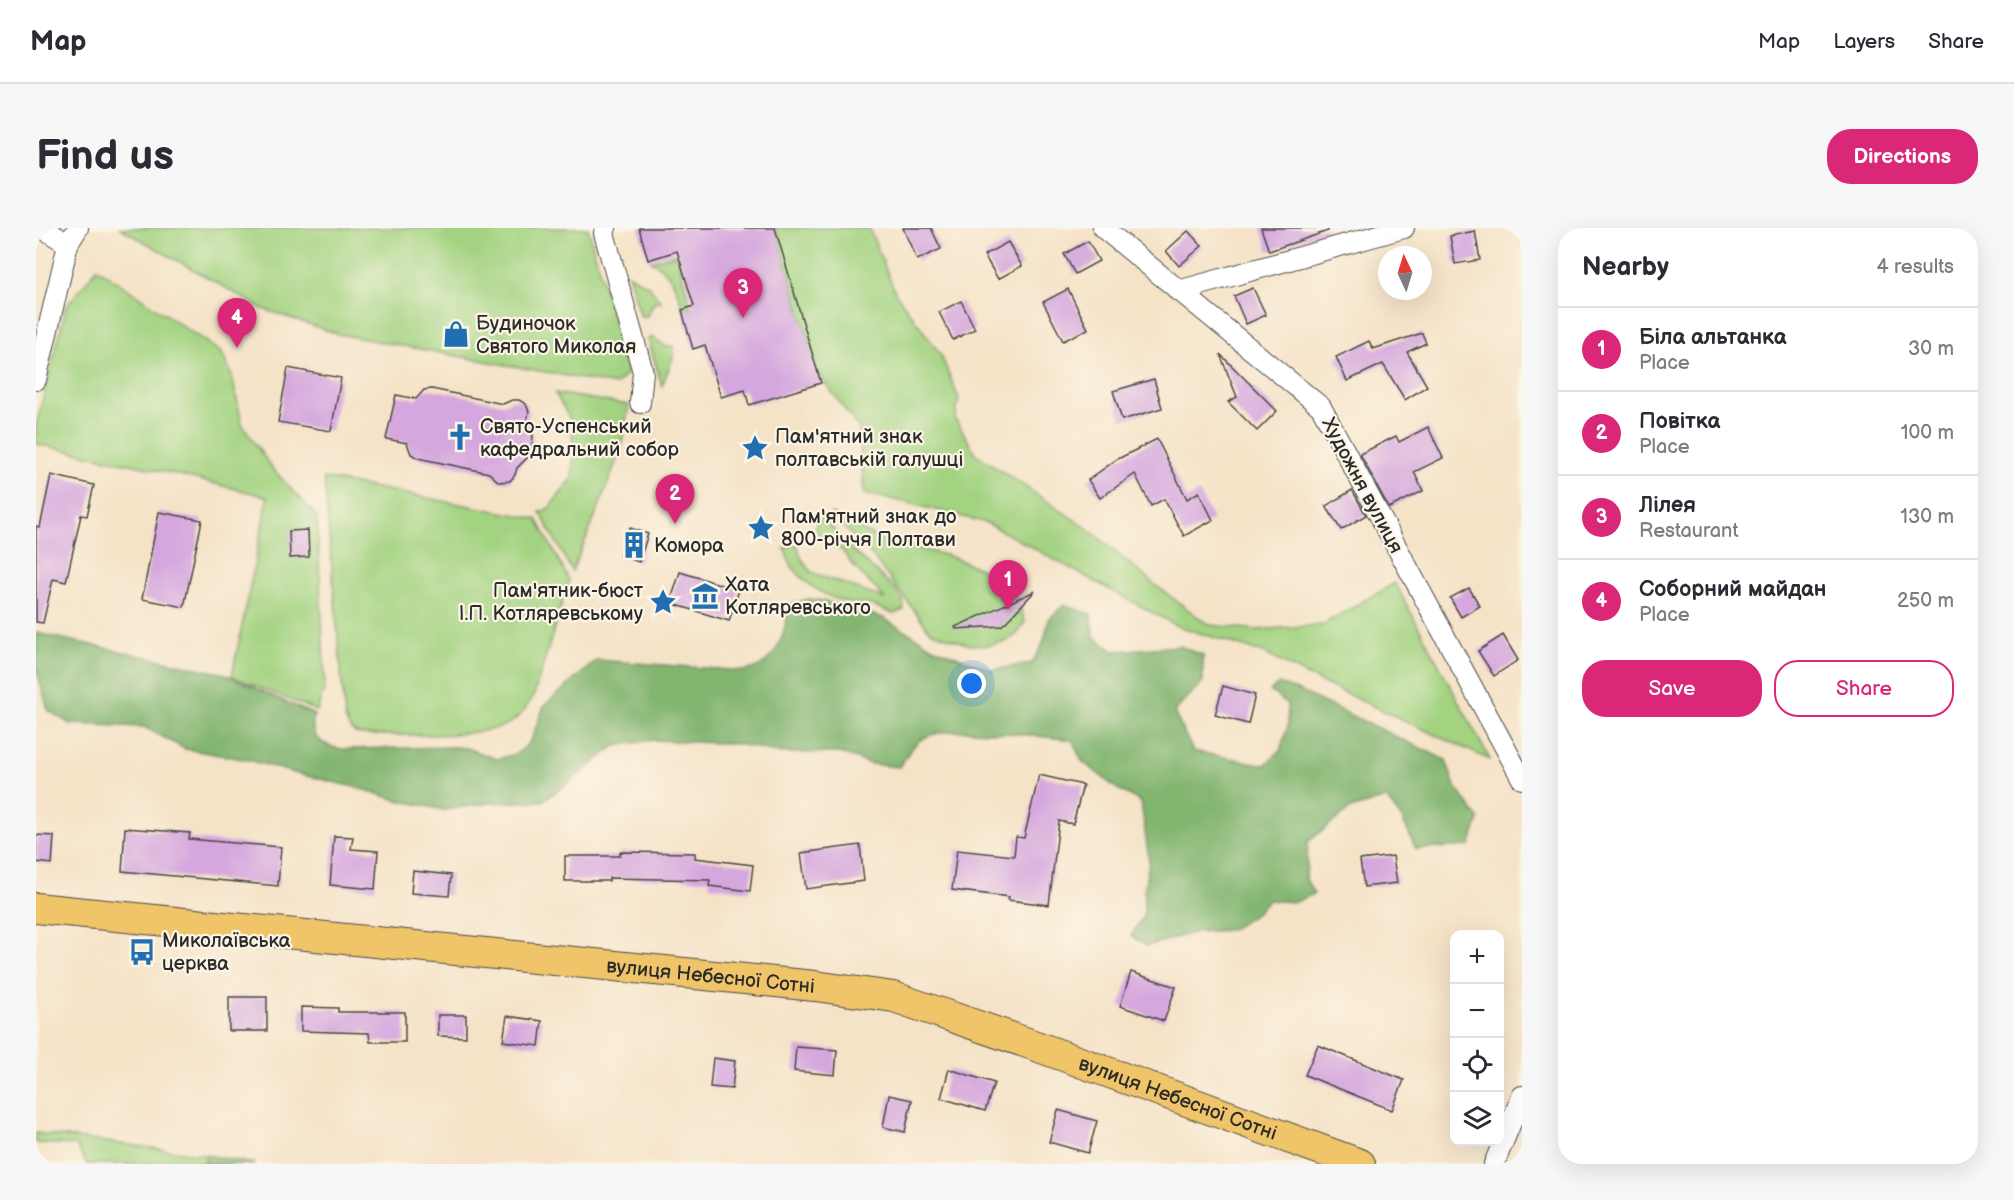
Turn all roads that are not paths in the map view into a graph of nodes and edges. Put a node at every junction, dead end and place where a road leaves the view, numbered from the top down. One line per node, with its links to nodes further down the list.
1 (42, 228): 5 (street)
2 (606, 228): 8 (street)
3 (1103, 228): 6 (street, Художня вулиця)
4 (1404, 228): 6 (street)
5 (73, 236): 7 (street)
6 (1178, 291): 9 (street, Художня вулиця)
7 (36, 380)
8 (640, 403)
9 (1522, 779)
10 (36, 908): 12 (main road, вулиця Небесної Сотні)
11 (1522, 1096): 13 (street)
12 (1360, 1164)
13 (1494, 1164)

